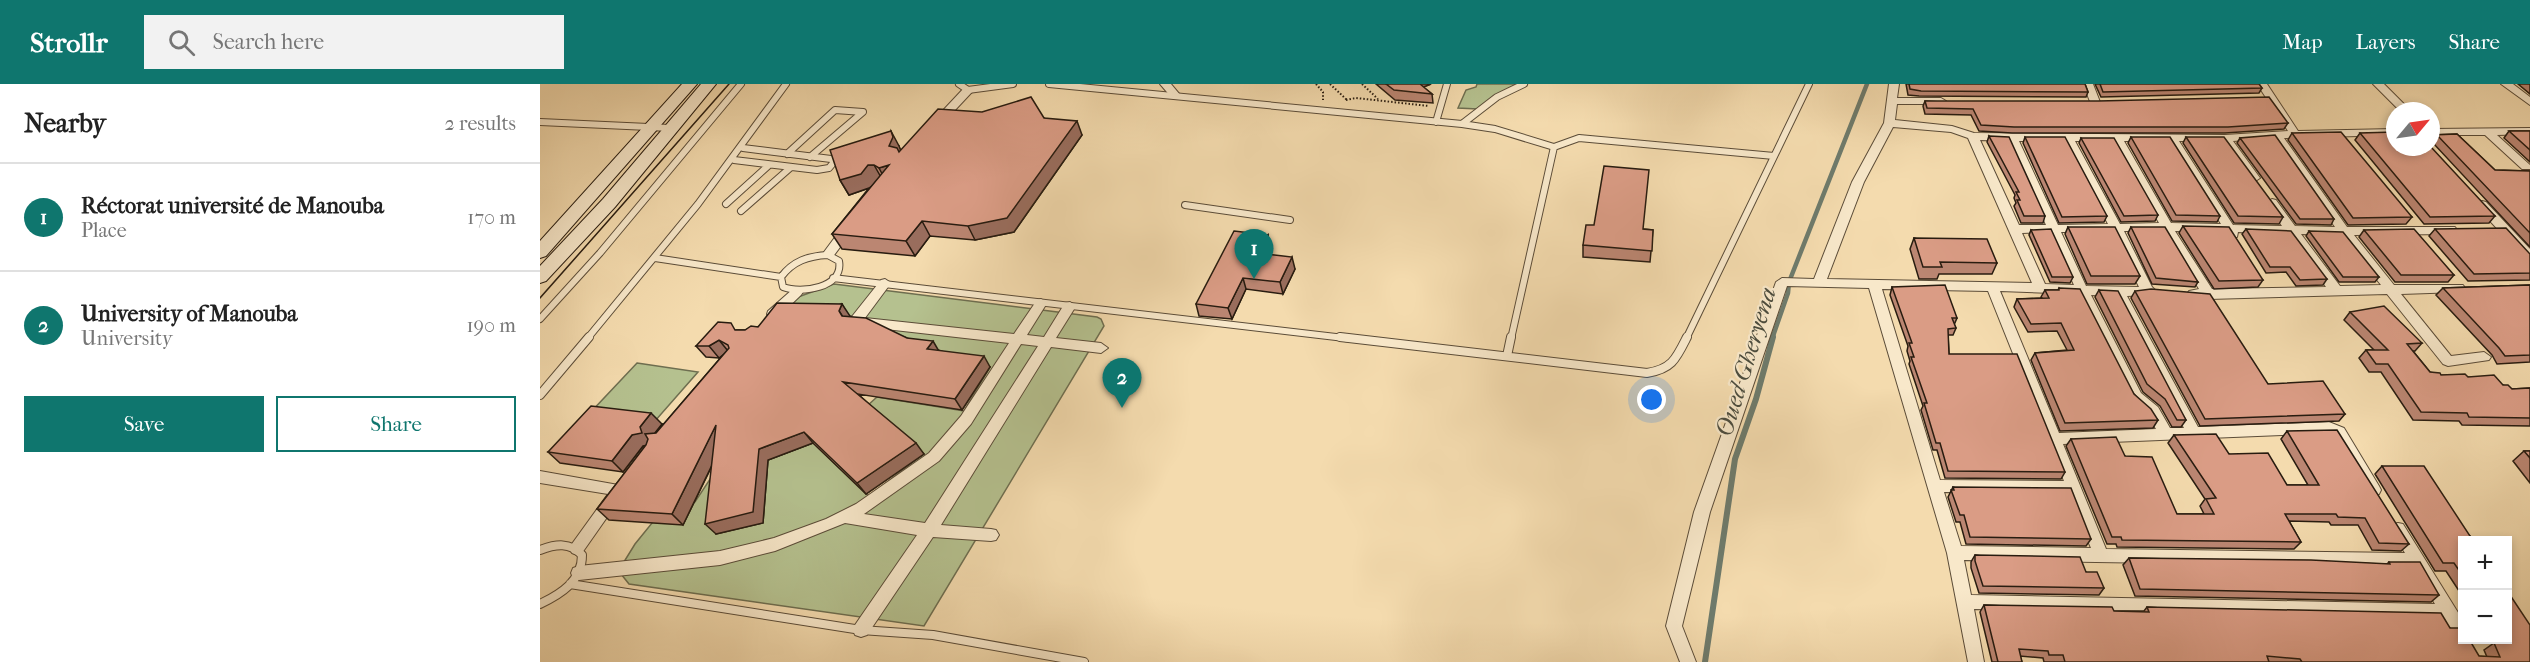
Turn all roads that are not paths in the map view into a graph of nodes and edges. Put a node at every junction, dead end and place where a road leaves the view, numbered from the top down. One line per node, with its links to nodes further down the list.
1 (690, 84): 27 (main road)
2 (709, 84): 28 (main road)
3 (741, 84): 92 (lane)
4 (786, 84): 43 (lane)
5 (1013, 84): 16 (lane)
6 (1049, 84): 17 (lane)
7 (1165, 84): 17 (street)
8 (1447, 84): 24 (lane)
9 (1524, 84): 26 (lane)
10 (1809, 84): 45 (lane)
11 (1894, 84): 18 (street)
12 (2088, 84): 20 (street)
13 (2262, 84): 34 (street)
14 (2378, 84): 21 (street)
15 (2506, 84): 22 (street)
16 (963, 87): 29 (street)
17 (1176, 96): 24 (lane)
18 (1893, 101): 19 (street); 25 (street)
19 (1952, 101)
20 (2083, 102)
21 (2397, 102)
22 (2530, 102)
23 (540, 122): 27 (lane)
24 (1436, 122): 26 (lane)
25 (1889, 123): 35 (street); 78 (street)
26 (1462, 124): 42 (lane)
27 (650, 128): 28 (lane); 68 (main road)
28 (670, 128): 74 (main road)
29 (930, 130)
30 (2530, 130): 31 (street)
31 (2487, 131): 32 (street); 49 (street)
32 (2440, 132)
33 (2386, 133): 34 (street)
34 (2295, 134): 36 (street)
35 (1973, 136): 38 (street); 62 (street)
36 (2277, 136): 40 (street); 65 (street)
37 (2171, 137): 39 (street); 40 (street); 61 (street)
38 (2012, 138): 41 (street); 59 (street)
39 (2117, 138): 41 (street); 57 (street)
40 (2225, 138): 63 (street)
41 (2068, 139): 60 (street)
42 (1554, 147): 45 (lane); 97 (lane)
43 (743, 148): 44 (lane); 47 (lane)
44 (787, 154): 46 (lane); 46 (lane)
45 (1774, 156): 97 (lane)
46 (810, 157): 50 (lane)
47 (734, 160): 48 (lane); 71 (lane)
48 (768, 166): 50 (lane); 52 (lane)
49 (2526, 167)
50 (790, 168): 54 (lane)
51 (2473, 196): 70 (street)
52 (726, 204)
53 (1185, 205): 56 (lane)
54 (741, 211)
55 (854, 220): 69 (street)
56 (1290, 220)
57 (2167, 227): 60 (street); 61 (street); 89 (street)
58 (2416, 228): 64 (street); 65 (street); 66 (street)
59 (2054, 229): 60 (street); 62 (street); 82 (street)
60 (2117, 229): 83 (street)
61 (2231, 229): 63 (street); 67 (street)
62 (2015, 230): 81 (street)
63 (2290, 230): 65 (street); 87 (street)
64 (2468, 230)
65 (2343, 231): 84 (street)
66 (2428, 247)
67 (2242, 248)
68 (540, 252)
69 (828, 255): 75 (lane); 76 (lane)
70 (2530, 257)
71 (655, 258): 75 (lane); 99 (lane)
72 (2450, 272): 84 (street)
73 (2259, 276): 88 (street)
74 (540, 277)
75 (781, 277): 85 (lane)
76 (833, 278): 77 (lane); 85 (lane)
77 (885, 283): 90 (lane); 94 (street)
78 (1820, 284): 79 (street); 123 (street)
79 (1874, 284): 80 (street); 105 (street)
80 (1992, 286): 81 (street); 102 (street)
81 (2041, 289): 82 (street)
82 (2082, 290): 86 (street); 101 (street)
83 (2147, 290): 86 (street); 89 (street)
84 (2391, 290): 87 (street); 98 (street)
85 (796, 292): 93 (street)
86 (2119, 292): 100 (street)
87 (2337, 292): 88 (street)
88 (2271, 294): 89 (street)
89 (2209, 295)
90 (1041, 303): 91 (lane); 94 (street)
91 (1070, 306): 95 (street); 97 (lane)
92 (540, 319)
93 (765, 321)
94 (1018, 339): 95 (street); 108 (street)
95 (1046, 344): 96 (street); 109 (street)
96 (1101, 348)
97 (1507, 356)
98 (2484, 357)
99 (540, 395)
100 (2194, 433): 101 (street); 115 (street)
101 (2167, 435): 102 (street)
102 (2056, 439): 106 (street)
103 (631, 474): 107 (street)
104 (540, 477): 107 (street)
105 (1935, 486): 106 (street); 113 (street)
106 (2075, 487): 114 (street)
107 (619, 490): 111 (street)
108 (844, 517): 109 (street); 116 (street)
109 (928, 530): 110 (street); 121 (street)
110 (991, 535)
111 (577, 548): 112 (lane); 116 (lane)
112 (540, 550)
113 (1955, 553): 114 (street); 117 (street)
114 (2101, 555): 115 (street)
115 (2417, 560): 119 (street)
116 (575, 579): 118 (lane); 121 (lane)
117 (1966, 602): 119 (street); 124 (street)
118 (540, 604)
119 (2448, 611): 120 (street)
120 (2458, 626)
121 (861, 630): 122 (lane)
122 (1084, 662)
123 (1688, 662)
124 (1976, 662)

